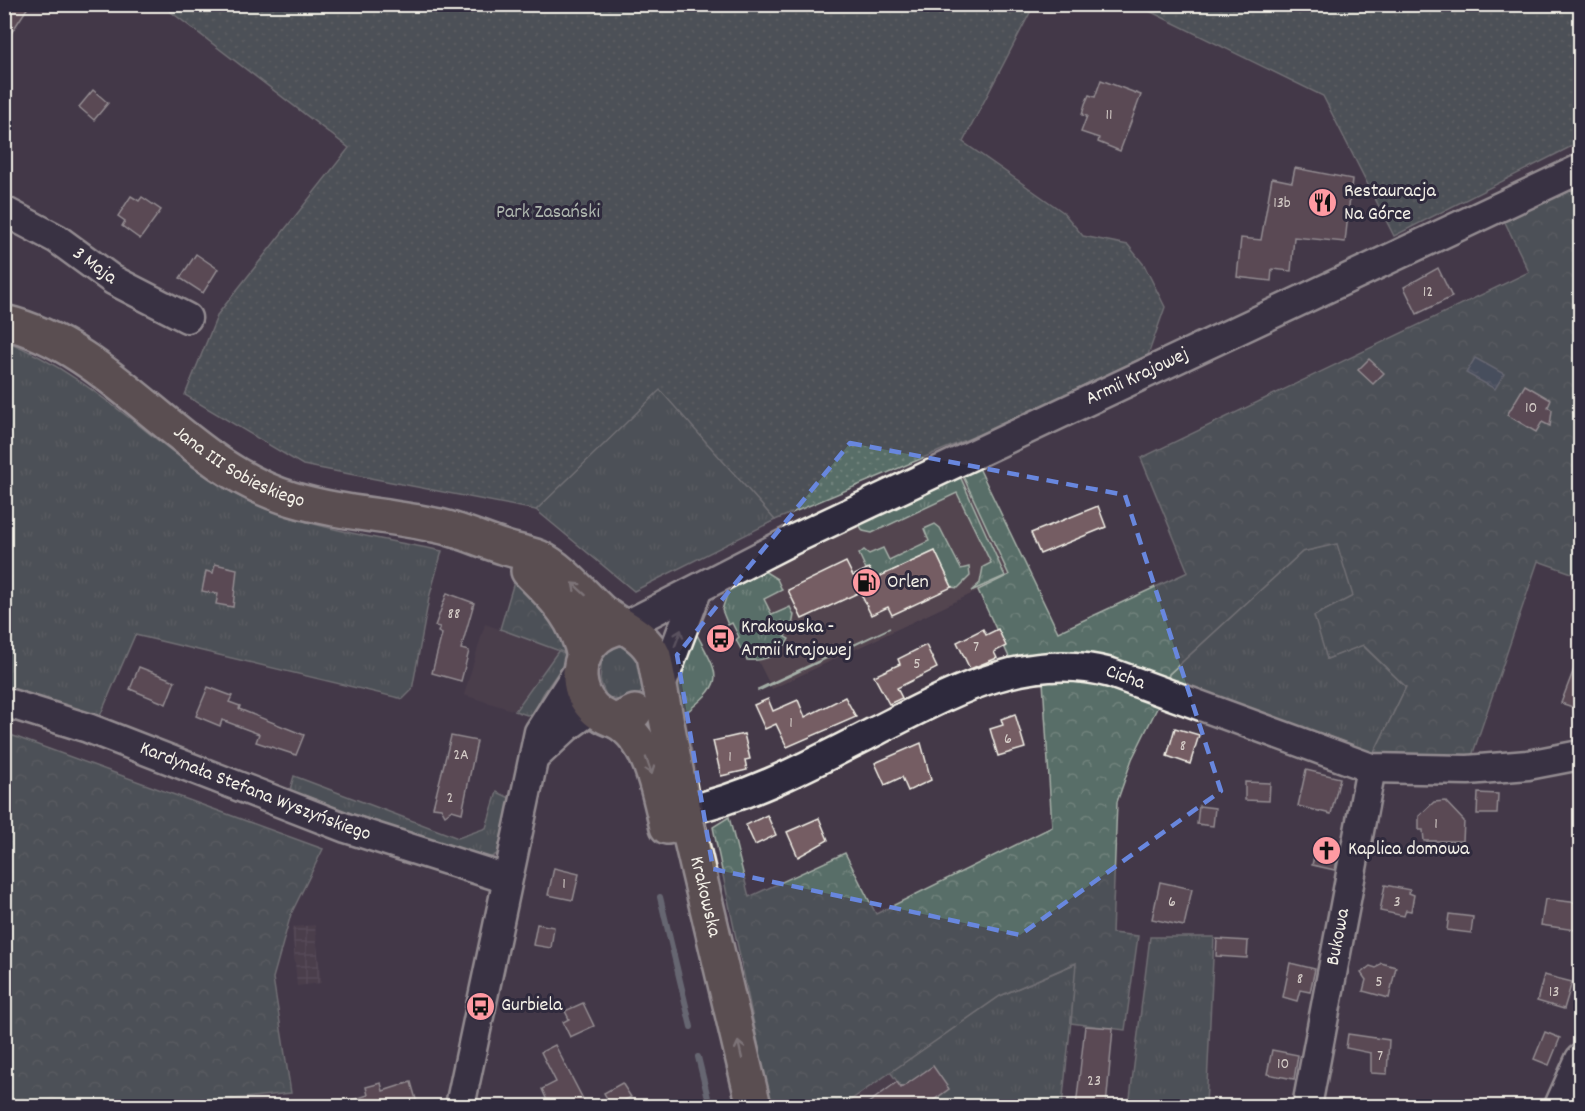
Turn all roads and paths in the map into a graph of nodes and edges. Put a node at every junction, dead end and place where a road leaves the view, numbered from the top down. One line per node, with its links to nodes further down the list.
1 (1581, 169): 6 (street, Armii Krajowej)
2 (4, 211): 3 (street, 3 Maja)
3 (187, 318)
4 (4, 322): 5 (main road, Jana III Sobieskiego)
5 (503, 547): 7 (main road, Jana III Sobieskiego, one-way to 5); 8 (main road, Jana III Sobieskiego)
6 (697, 591): 7 (street, Armii Krajowej); 9 (street, one-way to 6)
7 (623, 627): 8 (main road); 9 (main road)
8 (582, 663): 11 (main road); 13 (street)
9 (661, 686): 11 (main road); 15 (main road, Krakowska)
10 (4, 702): 16 (street, Kardynała Stefana Wyszyńskiego)
11 (604, 715): 13 (street); 19 (main road, Krakowska, one-way to 19)
12 (1581, 754): 14 (street, Cicha)
13 (534, 758): 16 (street)
14 (1371, 768): 15 (street, Cicha); 21 (street, Bukowa)
15 (684, 810): 20 (main road, Krakowska, one-way to 15)
16 (507, 879): 18 (street)
17 (1581, 1059): 22 (street)
18 (460, 1107)
19 (731, 1107)
20 (754, 1107)
21 (1307, 1107)
22 (1559, 1107)

